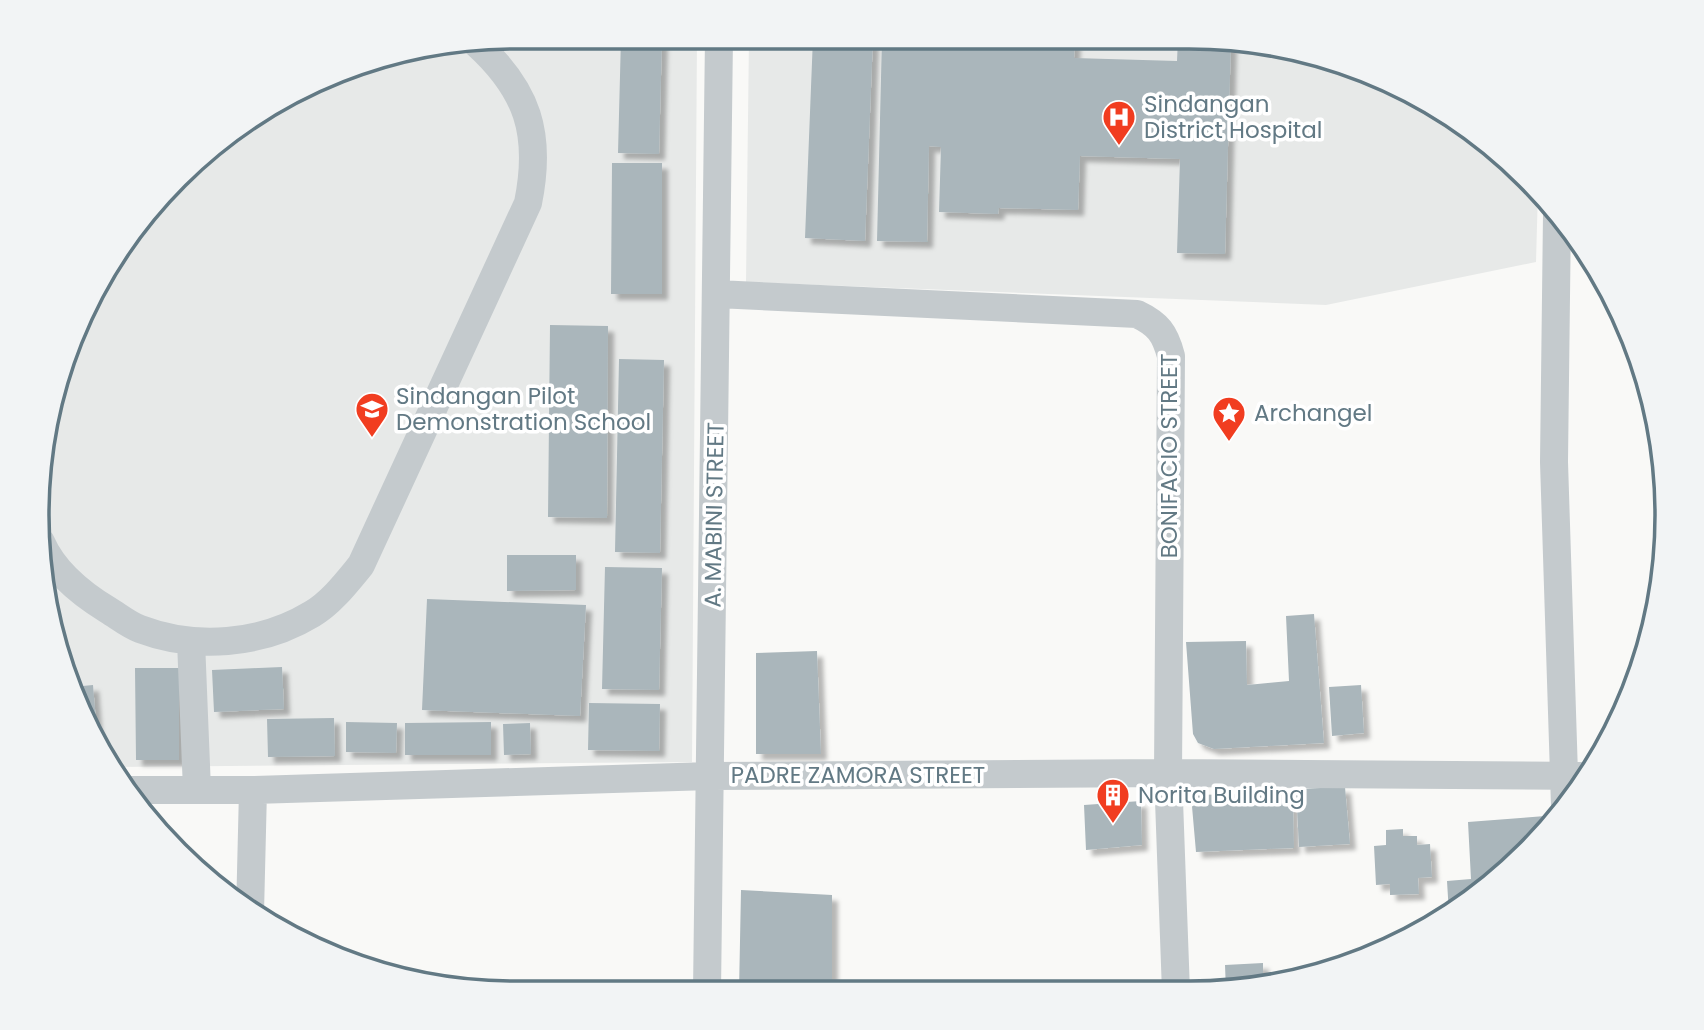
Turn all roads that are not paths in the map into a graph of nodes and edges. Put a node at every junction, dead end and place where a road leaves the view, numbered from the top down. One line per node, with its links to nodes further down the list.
1 (719, 49): 4 (street, A. MABINI STREET)
2 (484, 50): 6 (street)
3 (1557, 228): 9 (street)
4 (718, 294): 7 (street, BONIFACIO STREET); 8 (street, A. MABINI STREET)
5 (52, 565): 6 (street)
6 (191, 641): 11 (street)
7 (1168, 773): 8 (street, PADRE ZAMORA STREET); 9 (street, PADRE ZAMORA STREET); 15 (street, BONIFACIO STREET)
8 (710, 776): 12 (street, PADRE ZAMORA STREET); 14 (street, A. MABINI STREET)
9 (1575, 776)
10 (139, 790): 11 (street, PADRE ZAMORA STREET)
11 (197, 790): 12 (street, PADRE ZAMORA STREET)
12 (253, 790): 13 (street)
13 (250, 898)
14 (707, 981)
15 (1176, 981)

